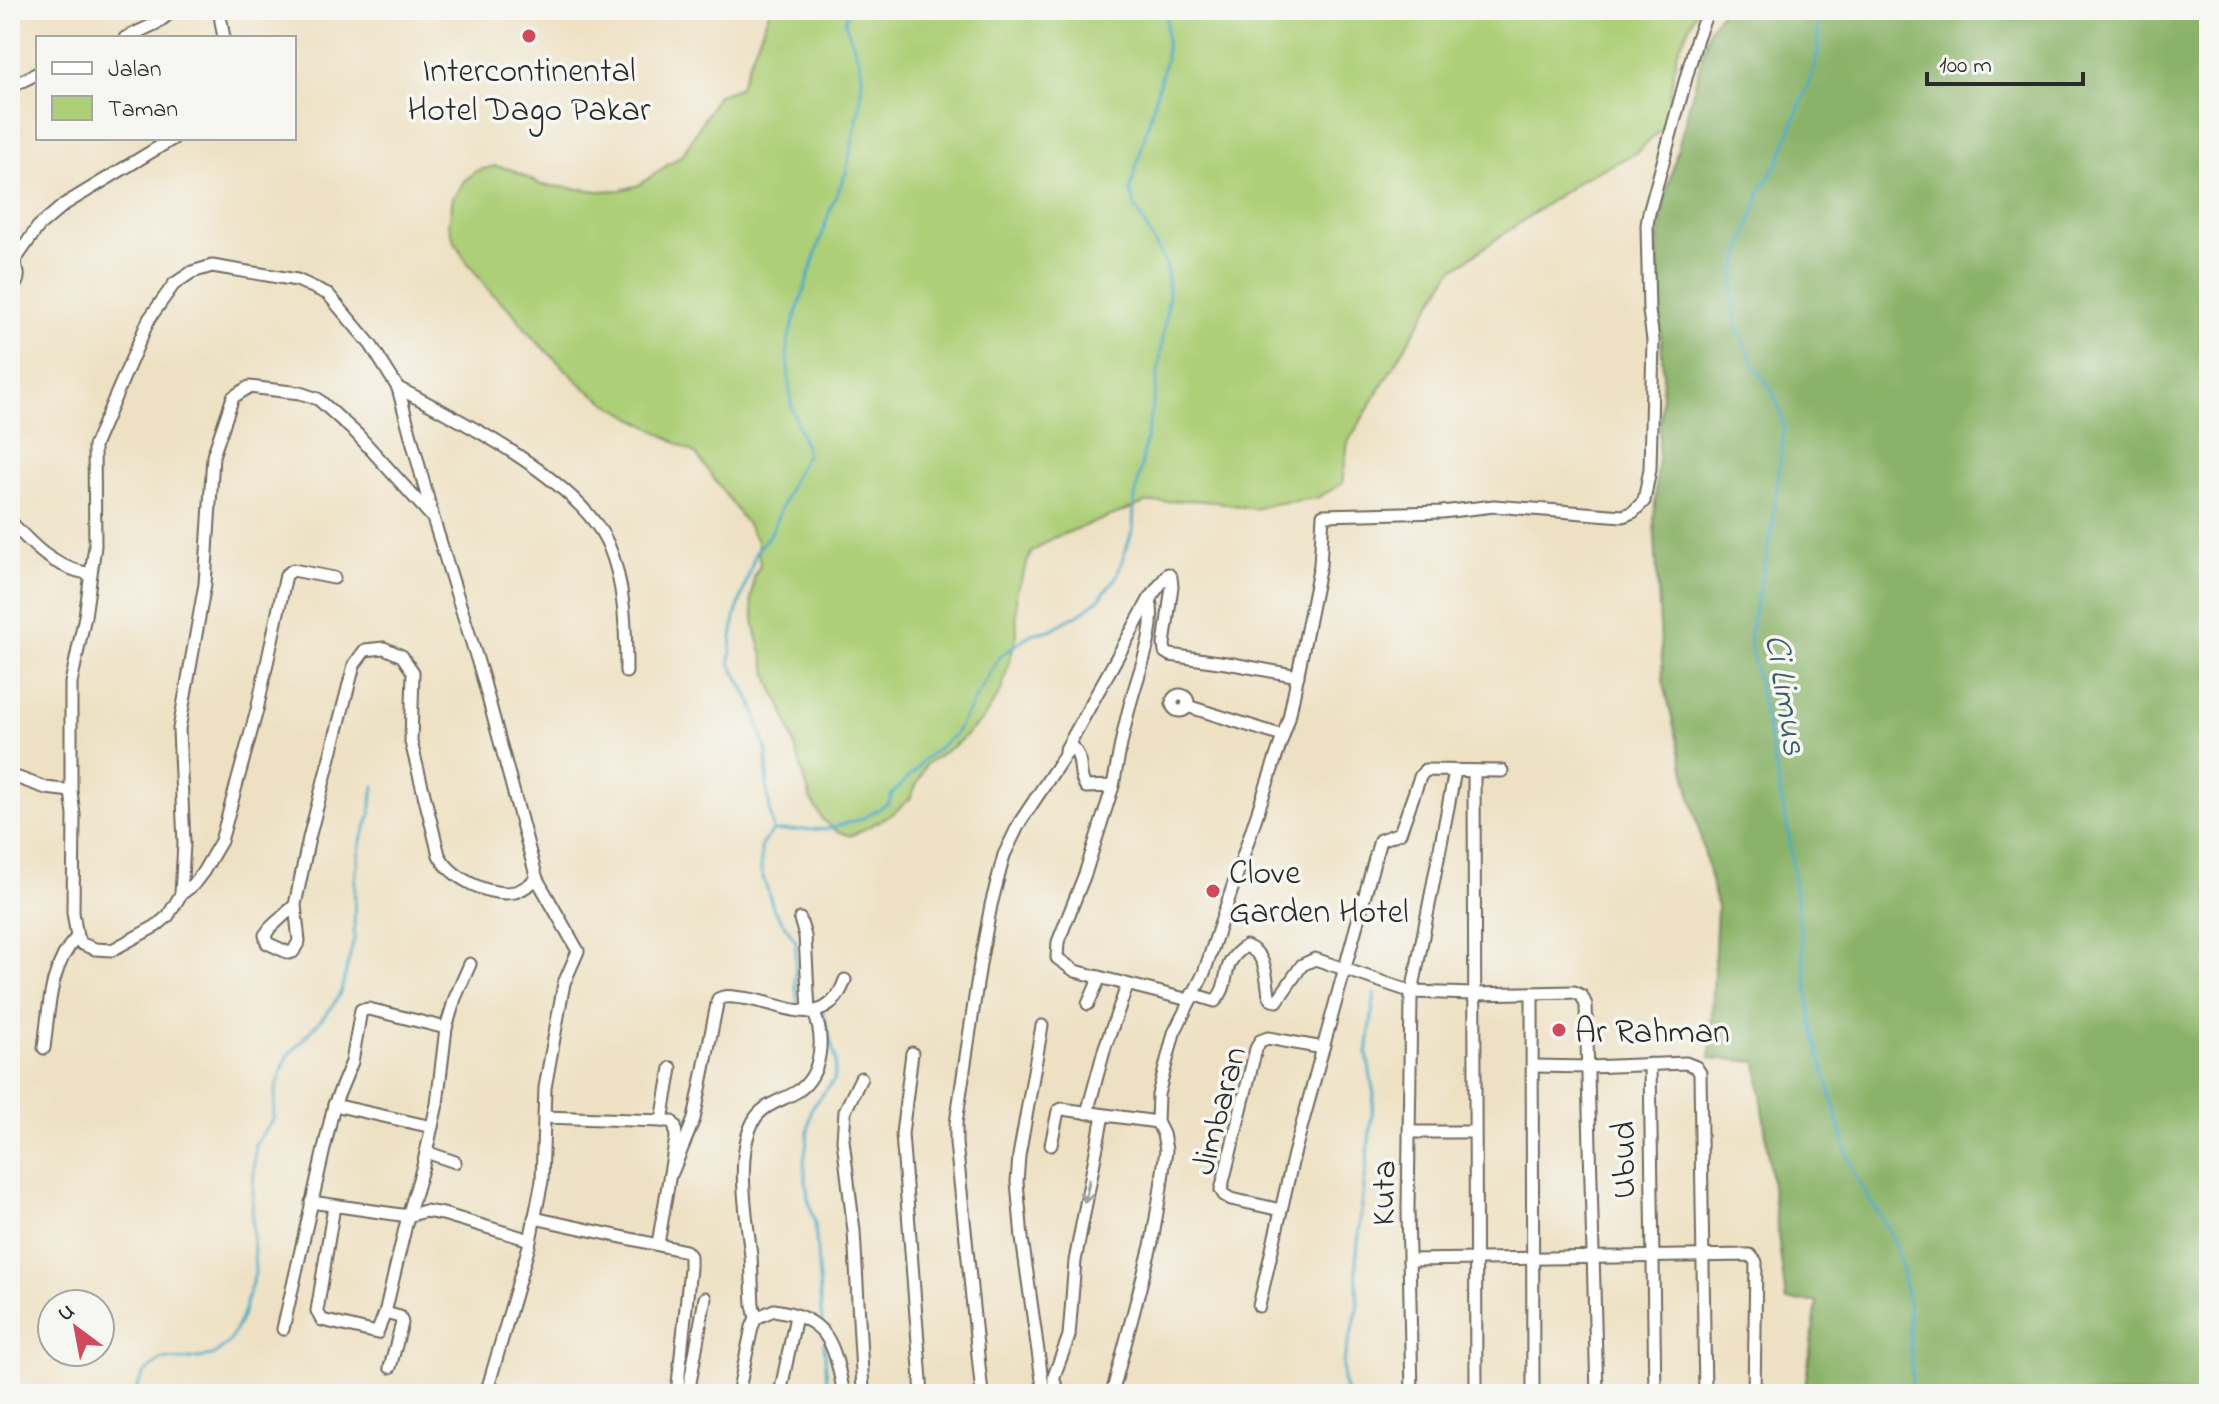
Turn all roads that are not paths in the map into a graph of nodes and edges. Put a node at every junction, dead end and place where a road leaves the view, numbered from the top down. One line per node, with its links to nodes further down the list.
1 (174, 10): 4 (street)
2 (219, 10): 5 (street)
3 (1708, 10): 18 (street)
4 (129, 36)
5 (224, 36)
6 (36, 74): 7 (street)
7 (10, 87)
8 (171, 140): 9 (street)
9 (12, 262): 10 (street)
10 (10, 289)
11 (398, 388): 12 (street); 14 (street); 17 (street)
12 (433, 518): 28 (street); 29 (street)
13 (10, 521): 14 (street)
14 (90, 574): 27 (street)
15 (334, 578): 29 (street)
16 (1150, 598): 18 (street); 21 (street); 26 (street)
17 (626, 672)
18 (1298, 676): 20 (street)
19 (1187, 706): 20 (street)
20 (1283, 736): 41 (street)
21 (1065, 752): 26 (street); 96 (street)
22 (1455, 771): 23 (street); 34 (street); 38 (street, Kuta)
23 (1474, 771): 24 (street); 40 (street)
24 (1502, 771)
25 (10, 775): 27 (street)
26 (1113, 786): 35 (street)
27 (71, 791): 32 (street)
28 (537, 879): 30 (street); 57 (street)
29 (181, 894): 32 (street)
30 (295, 905)
31 (800, 919): 43 (street)
32 (77, 937): 46 (street)
33 (470, 964): 45 (street)
34 (1346, 969): 38 (street); 41 (street); 47 (street)
35 (1100, 977): 37 (street); 42 (street)
36 (845, 980): 43 (street)
37 (1127, 986): 41 (street); 55 (street)
38 (1412, 992): 40 (street); 61 (street, Kuta)
39 (1532, 993): 40 (street); 50 (street); 51 (street)
40 (1473, 994): 62 (street)
41 (1190, 997): 59 (street)
42 (1088, 1004)
43 (812, 1012): 66 (street); 84 (street)
44 (1042, 1026): 97 (street)
45 (446, 1028): 54 (street); 60 (street)
46 (44, 1048)
47 (1323, 1048): 69 (street); 69 (street, Jimbaran)
48 (912, 1053): 95 (street)
49 (1650, 1064): 51 (street); 74 (street); 75 (street, Ubud)
50 (1533, 1066): 51 (street); 76 (street)
51 (1589, 1067): 77 (street)
52 (671, 1068): 58 (street)
53 (861, 1078): 94 (street)
54 (334, 1105): 60 (street); 67 (street)
55 (1087, 1113): 56 (street); 63 (street)
56 (1103, 1115): 59 (street); 98 (street, one-way to 98)
57 (544, 1117): 58 (street); 71 (street)
58 (662, 1121): 66 (street)
59 (1157, 1122): 99 (street)
60 (432, 1127): 64 (street)
61 (1411, 1132): 62 (street); 78 (street, Kuta)
62 (1474, 1132): 79 (street)
63 (1051, 1145)
64 (426, 1152): 65 (street); 70 (street)
65 (455, 1162)
66 (672, 1173): 73 (street)
67 (311, 1202): 68 (street); 85 (street)
68 (334, 1206): 70 (street); 82 (street)
69 (1281, 1210): 81 (street)
70 (408, 1216): 72 (street); 82 (street)
71 (534, 1218): 72 (street); 73 (street)
72 (530, 1240): 87 (street)
73 (658, 1244): 89 (street)
74 (1704, 1255): 75 (street); 105 (street); 106 (street)
75 (1651, 1256): 77 (street); 104 (street, Ubud)
76 (1531, 1258): 77 (street); 79 (street); 102 (street)
77 (1592, 1258): 103 (street)
78 (1409, 1260): 79 (street); 100 (street, Kuta)
79 (1474, 1260): 101 (street)
80 (705, 1298): 90 (street)
81 (1259, 1306)
82 (385, 1313): 86 (street)
83 (796, 1316): 84 (street); 92 (street); 93 (street)
84 (756, 1318): 91 (street)
85 (283, 1329)
86 (390, 1367)
87 (487, 1390): 88 (street)
88 (508, 1394)
89 (677, 1394)
90 (688, 1394)
91 (738, 1394)
92 (780, 1394)
93 (844, 1394)
94 (866, 1394)
95 (922, 1394)
96 (982, 1394)
97 (1044, 1394)
98 (1061, 1394)
99 (1112, 1394)
100 (1412, 1394)
101 (1476, 1394)
102 (1533, 1394)
103 (1597, 1394)
104 (1655, 1394)
105 (1705, 1394)
106 (1754, 1394)

